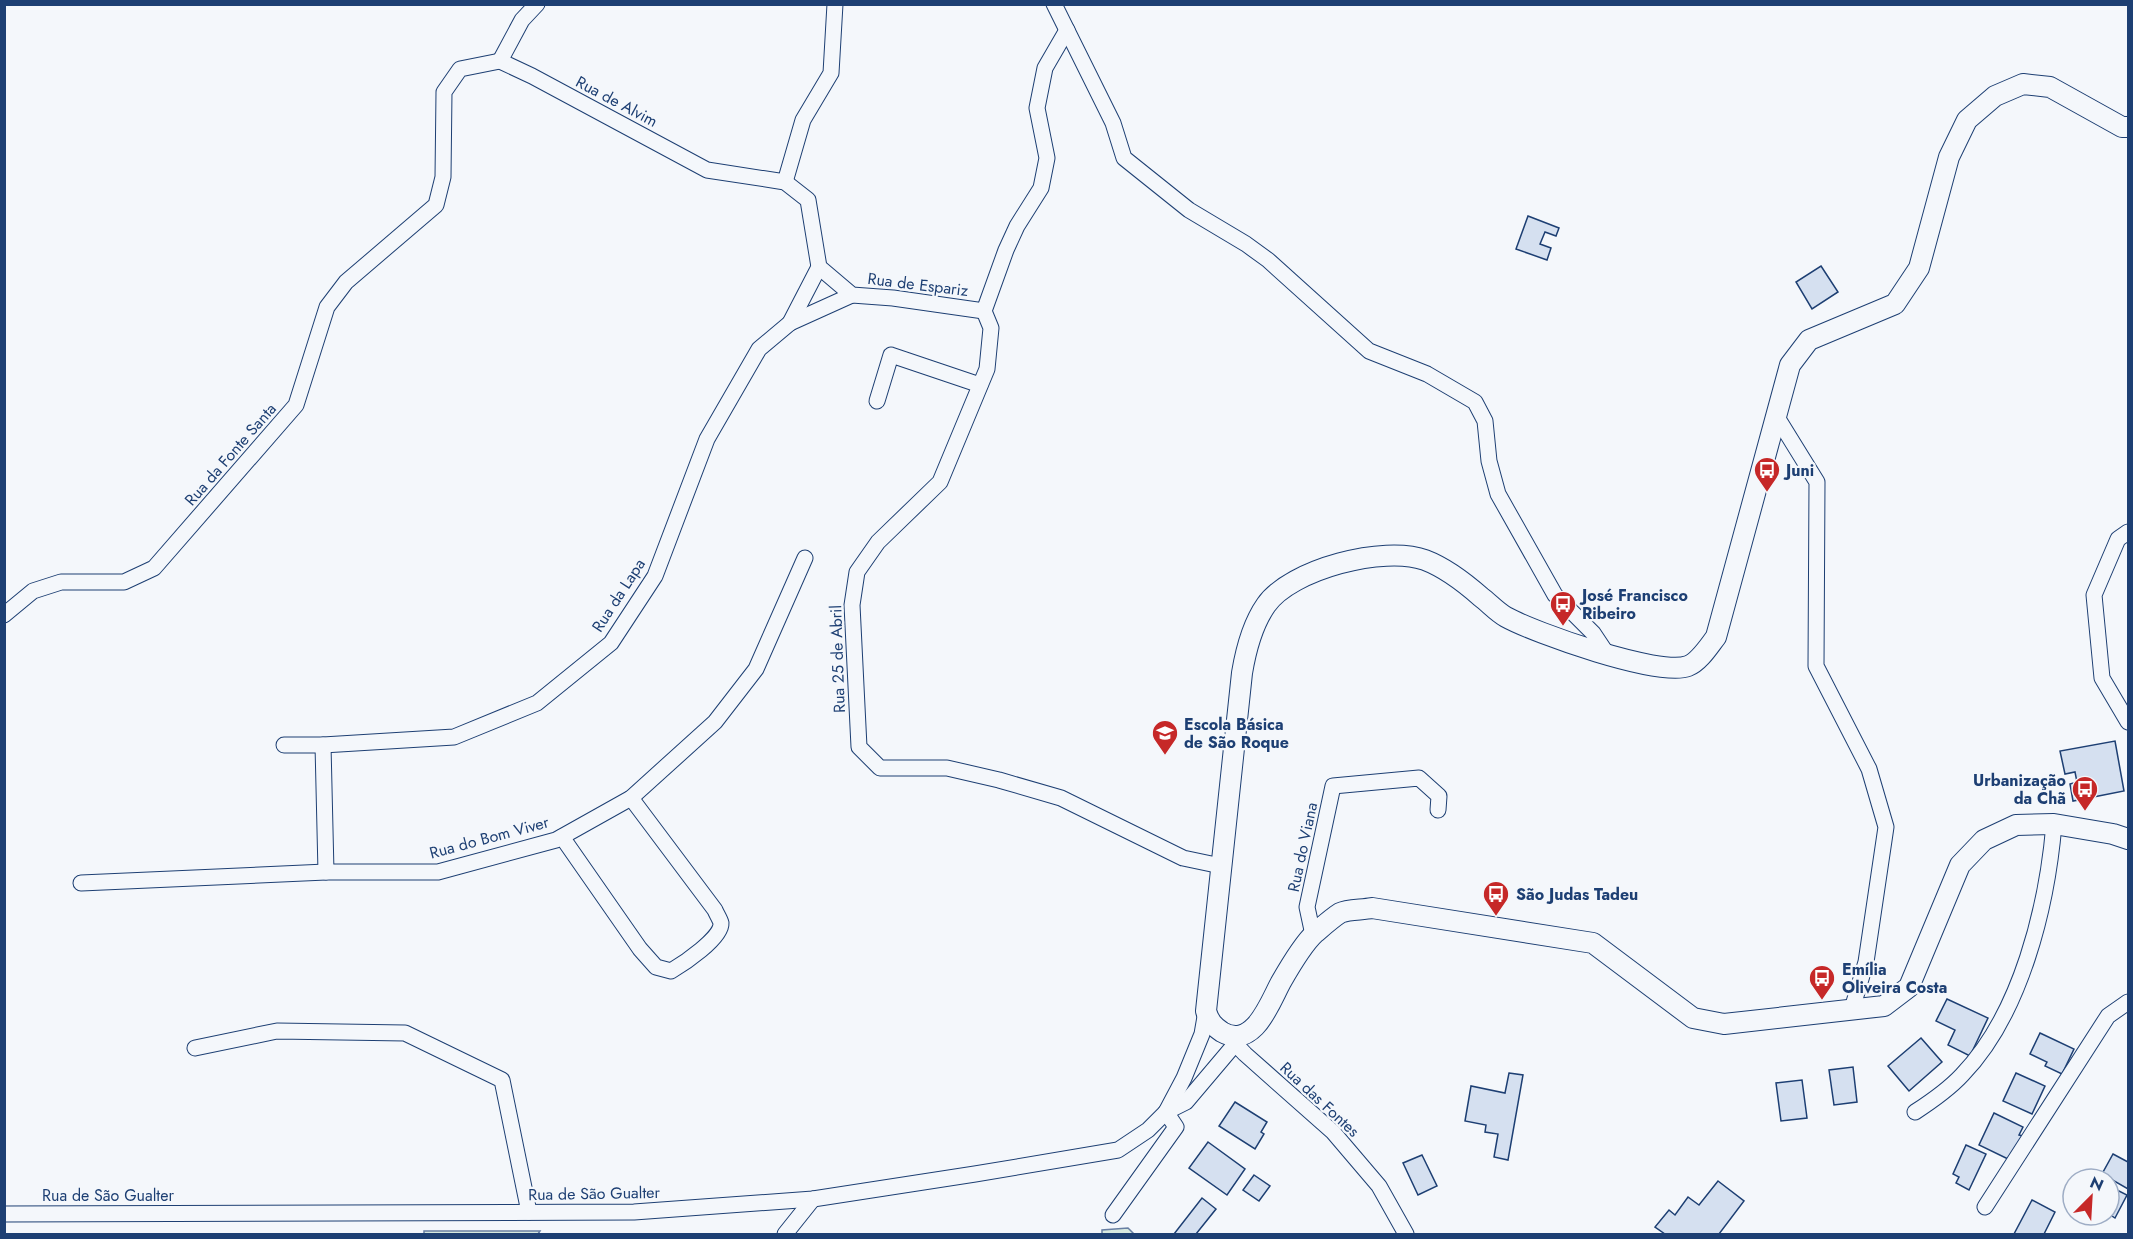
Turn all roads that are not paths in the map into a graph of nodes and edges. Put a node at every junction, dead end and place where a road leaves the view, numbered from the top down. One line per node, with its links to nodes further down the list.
1 (537, 4): 5 (street)
2 (835, 4): 7 (street)
3 (1054, 4): 4 (street)
4 (1067, 30): 10 (street); 18 (street)
5 (500, 62): 7 (street, Rua de Alvim); 17 (street, Rua da Fonte Santa)
6 (2128, 127): 14 (street)
7 (785, 182): 8 (street)
8 (819, 267): 9 (street, Rua de Espariz); 11 (street)
9 (852, 295): 10 (street, Rua de Espariz); 11 (street)
10 (984, 311): 12 (street, Rua 25 de Abril)
11 (790, 323): 21 (street, Rua da Lapa)
12 (980, 385): 13 (street); 27 (street, Rua 25 de Abril)
13 (877, 401)
14 (1775, 414): 18 (street); 32 (street)
15 (2128, 532): 19 (street)
16 (805, 558): 22 (street, Rua do Bom Viver)
17 (4, 615)
18 (1607, 654): 27 (street)
19 (2128, 722)
20 (284, 745): 21 (street, Rua da Lapa)
21 (323, 745): 28 (street)
22 (631, 798): 25 (street, Rua do Bom Viver); 25 (street)
23 (1438, 810): 30 (street, Rua do Viana)
24 (2054, 824): 26 (street); 32 (street); 36 (street)
25 (562, 837): 28 (street, Rua do Bom Viver)
26 (2128, 839)
27 (1221, 866): 33 (street)
28 (326, 872): 29 (street, Rua do Bom Viver)
29 (81, 883)
30 (1313, 935): 32 (street); 33 (street)
31 (2128, 1002): 38 (street)
32 (1851, 1009)
33 (1228, 1036): 35 (street, Rua de São Gualter); 35 (street, Rua de São Gualter); 43 (street, Rua das Fontes)
34 (195, 1048): 39 (street)
35 (1166, 1112): 37 (street, Rua de São Gualter); 41 (street)
36 (1915, 1112)
37 (813, 1199): 39 (street, Rua de São Gualter); 42 (street)
38 (1985, 1207)
39 (529, 1212): 40 (street, Rua de São Gualter)
40 (4, 1214)
41 (1113, 1215)
42 (785, 1234)
43 (1406, 1234)

